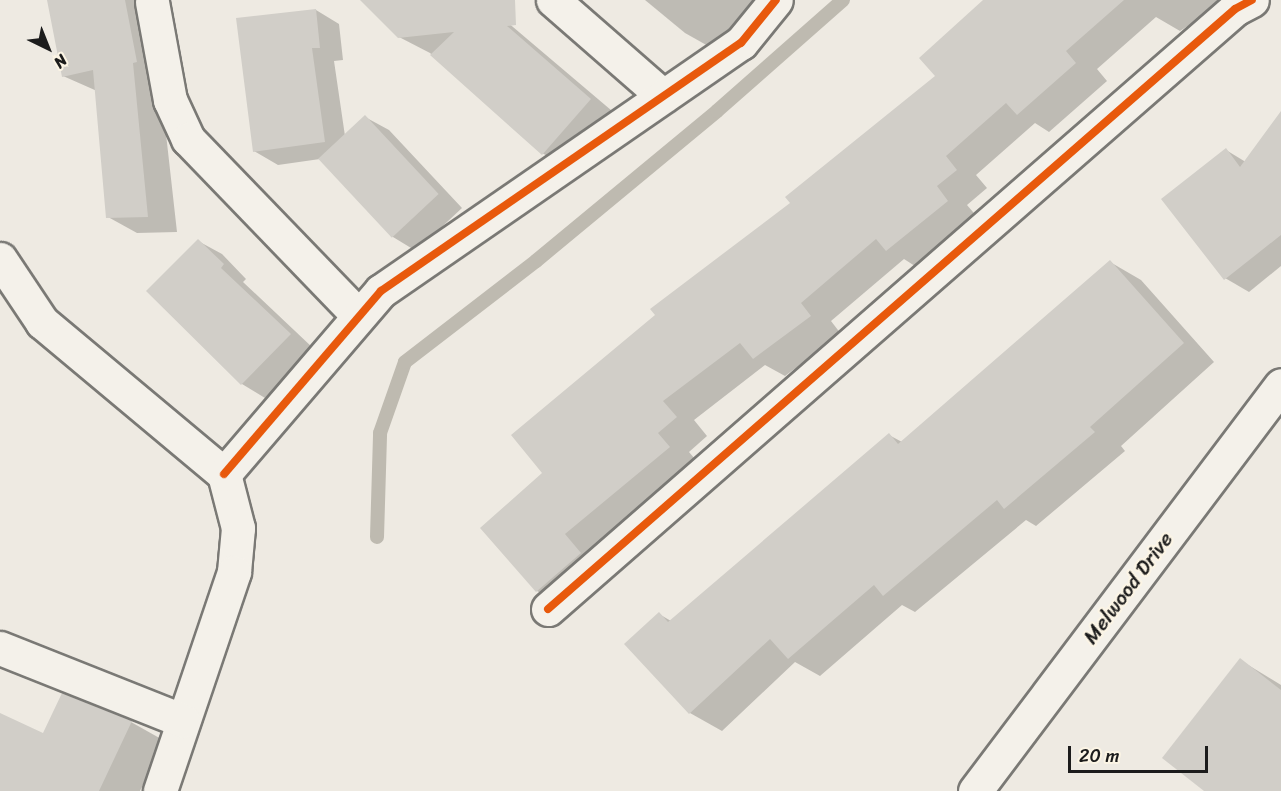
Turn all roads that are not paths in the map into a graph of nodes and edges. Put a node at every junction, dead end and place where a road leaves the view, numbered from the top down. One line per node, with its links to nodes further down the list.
1 (553, 0): 5 (street)
2 (776, 0): 5 (street)
3 (1252, 0): 10 (street)
4 (152, 2): 7 (street)
5 (663, 96): 7 (street)
6 (0, 259): 9 (street)
7 (357, 314): 9 (street)
8 (1281, 385): 14 (street, Melwood Drive)
9 (224, 474): 12 (street)
10 (548, 609)
11 (0, 648): 12 (street)
12 (183, 721): 13 (street)
13 (160, 791)
14 (975, 791)

